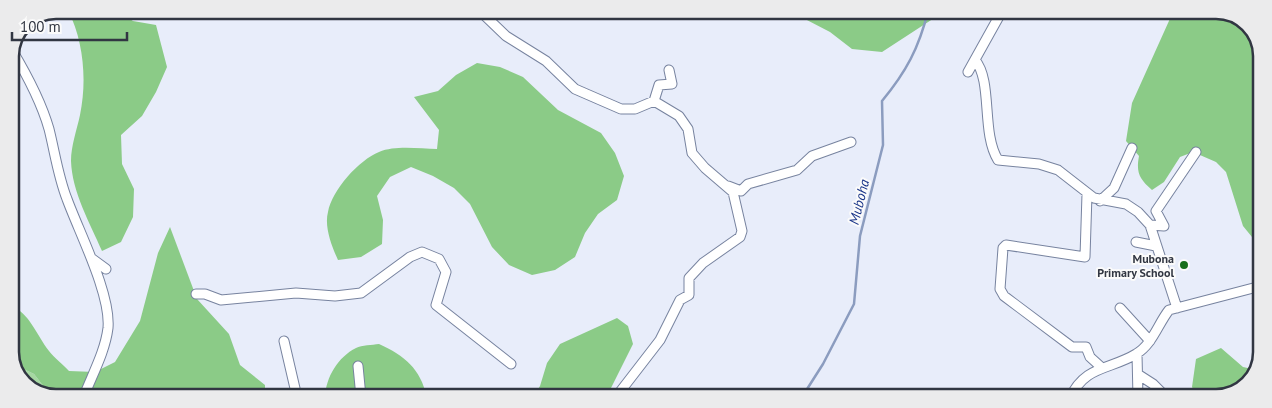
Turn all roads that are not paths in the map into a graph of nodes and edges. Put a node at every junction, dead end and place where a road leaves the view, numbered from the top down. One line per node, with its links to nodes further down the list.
1 (488, 19): 7 (street)
2 (998, 19): 3 (street)
3 (975, 60): 6 (street); 12 (street)
4 (19, 62): 17 (street)
5 (669, 70): 7 (street)
6 (968, 72)
7 (654, 101): 11 (street)
8 (851, 142): 11 (street)
9 (1132, 148): 13 (street)
10 (1196, 152): 14 (street)
11 (721, 183): 33 (street)
12 (1087, 194): 13 (street); 28 (street)
13 (1100, 201): 14 (street)
14 (1150, 225): 16 (street)
15 (1136, 242): 16 (street)
16 (1156, 246): 22 (street)
17 (91, 258): 18 (street); 30 (street)
18 (106, 269)
19 (1253, 288): 22 (street)
20 (196, 294): 26 (street)
21 (1120, 308): 24 (street)
22 (1176, 308): 24 (street)
23 (284, 341): 31 (street)
24 (1150, 341): 25 (street)
25 (1137, 354): 28 (street); 29 (street)
26 (510, 364)
27 (358, 366): 32 (street)
28 (1101, 368): 34 (street)
29 (1139, 375): 35 (street); 36 (street)
30 (87, 389)
31 (295, 389)
32 (360, 389)
33 (622, 389)
34 (1078, 389)
35 (1138, 389)
36 (1158, 389)

